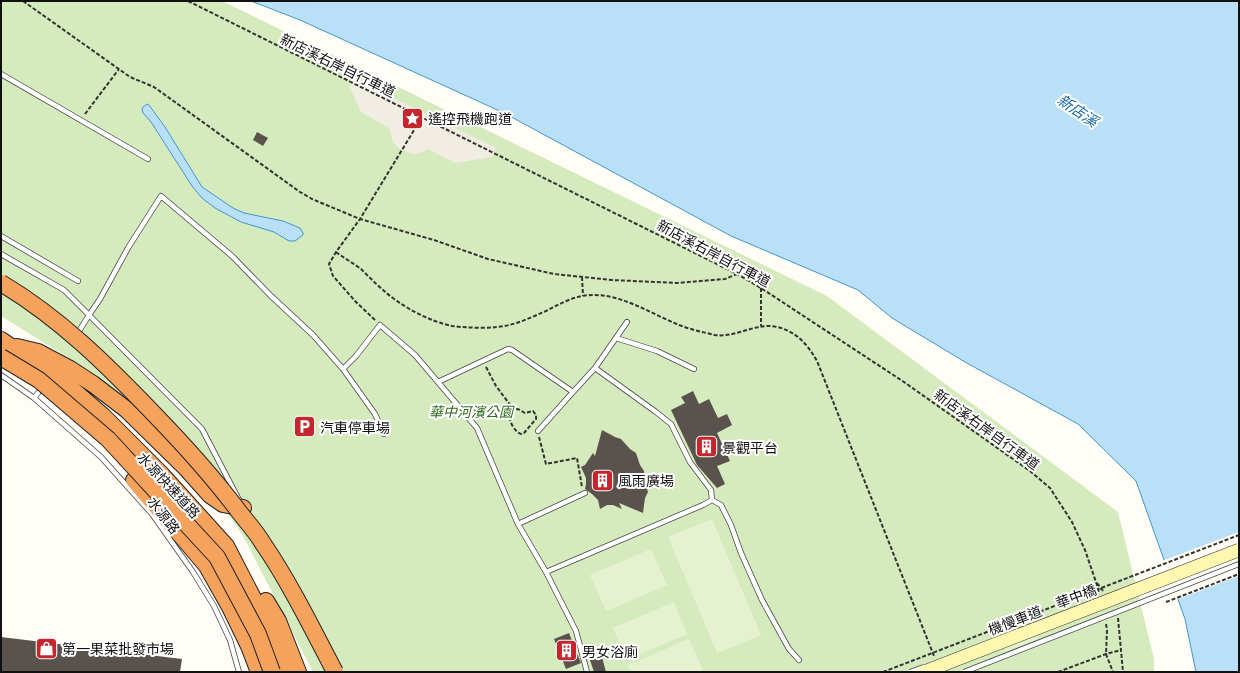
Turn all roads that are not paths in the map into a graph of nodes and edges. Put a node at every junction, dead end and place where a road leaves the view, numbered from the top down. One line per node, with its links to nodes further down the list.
1 (1, 74): 2 (lane)
2 (148, 159)
3 (1, 236): 5 (lane)
4 (1, 254): 7 (lane)
5 (78, 281)
6 (1, 283): 39 (highway, bridge)
7 (89, 315): 10 (lane); 14 (lane); 24 (lane)
8 (627, 322): 9 (lane)
9 (616, 338): 12 (lane); 13 (lane)
10 (75, 339)
11 (3, 347): 17 (highway, 水源快速道路, bridge); 24 (highway); 27 (highway, 水源快速道路)
12 (595, 368): 18 (lane); 23 (lane)
13 (694, 368)
14 (343, 369): 16 (lane); 21 (lane)
15 (1, 375): 19 (lane, 水源路)
16 (438, 382): 18 (lane); 25 (lane)
17 (39, 387): 19 (lane); 35 (highway, bridge); 36 (highway, 水源快速道路, bridge)
18 (573, 392): 20 (lane)
19 (34, 398): 34 (lane, 水源路)
20 (538, 431)
21 (384, 434)
22 (585, 493): 25 (lane)
23 (712, 500): 31 (lane); 33 (lane)
24 (243, 508): 32 (lane)
25 (518, 524): 31 (lane)
26 (1239, 545): 41 (lane, 機慢車道, bridge)
27 (226, 546): 37 (highway, 水源快速道路); 38 (highway)
28 (1239, 550): 42 (main road, 華中橋, bridge)
29 (1239, 558): 43 (main road, 華中橋)
30 (1239, 564): 44 (lane, bridge)
31 (546, 572): 40 (lane)
32 (290, 598)
33 (799, 660)
34 (239, 672)
35 (259, 672)
36 (272, 672)
37 (283, 672)
38 (298, 672)
39 (335, 672)
40 (587, 672)
41 (910, 672)
42 (924, 672)
43 (950, 672)
44 (964, 672)

